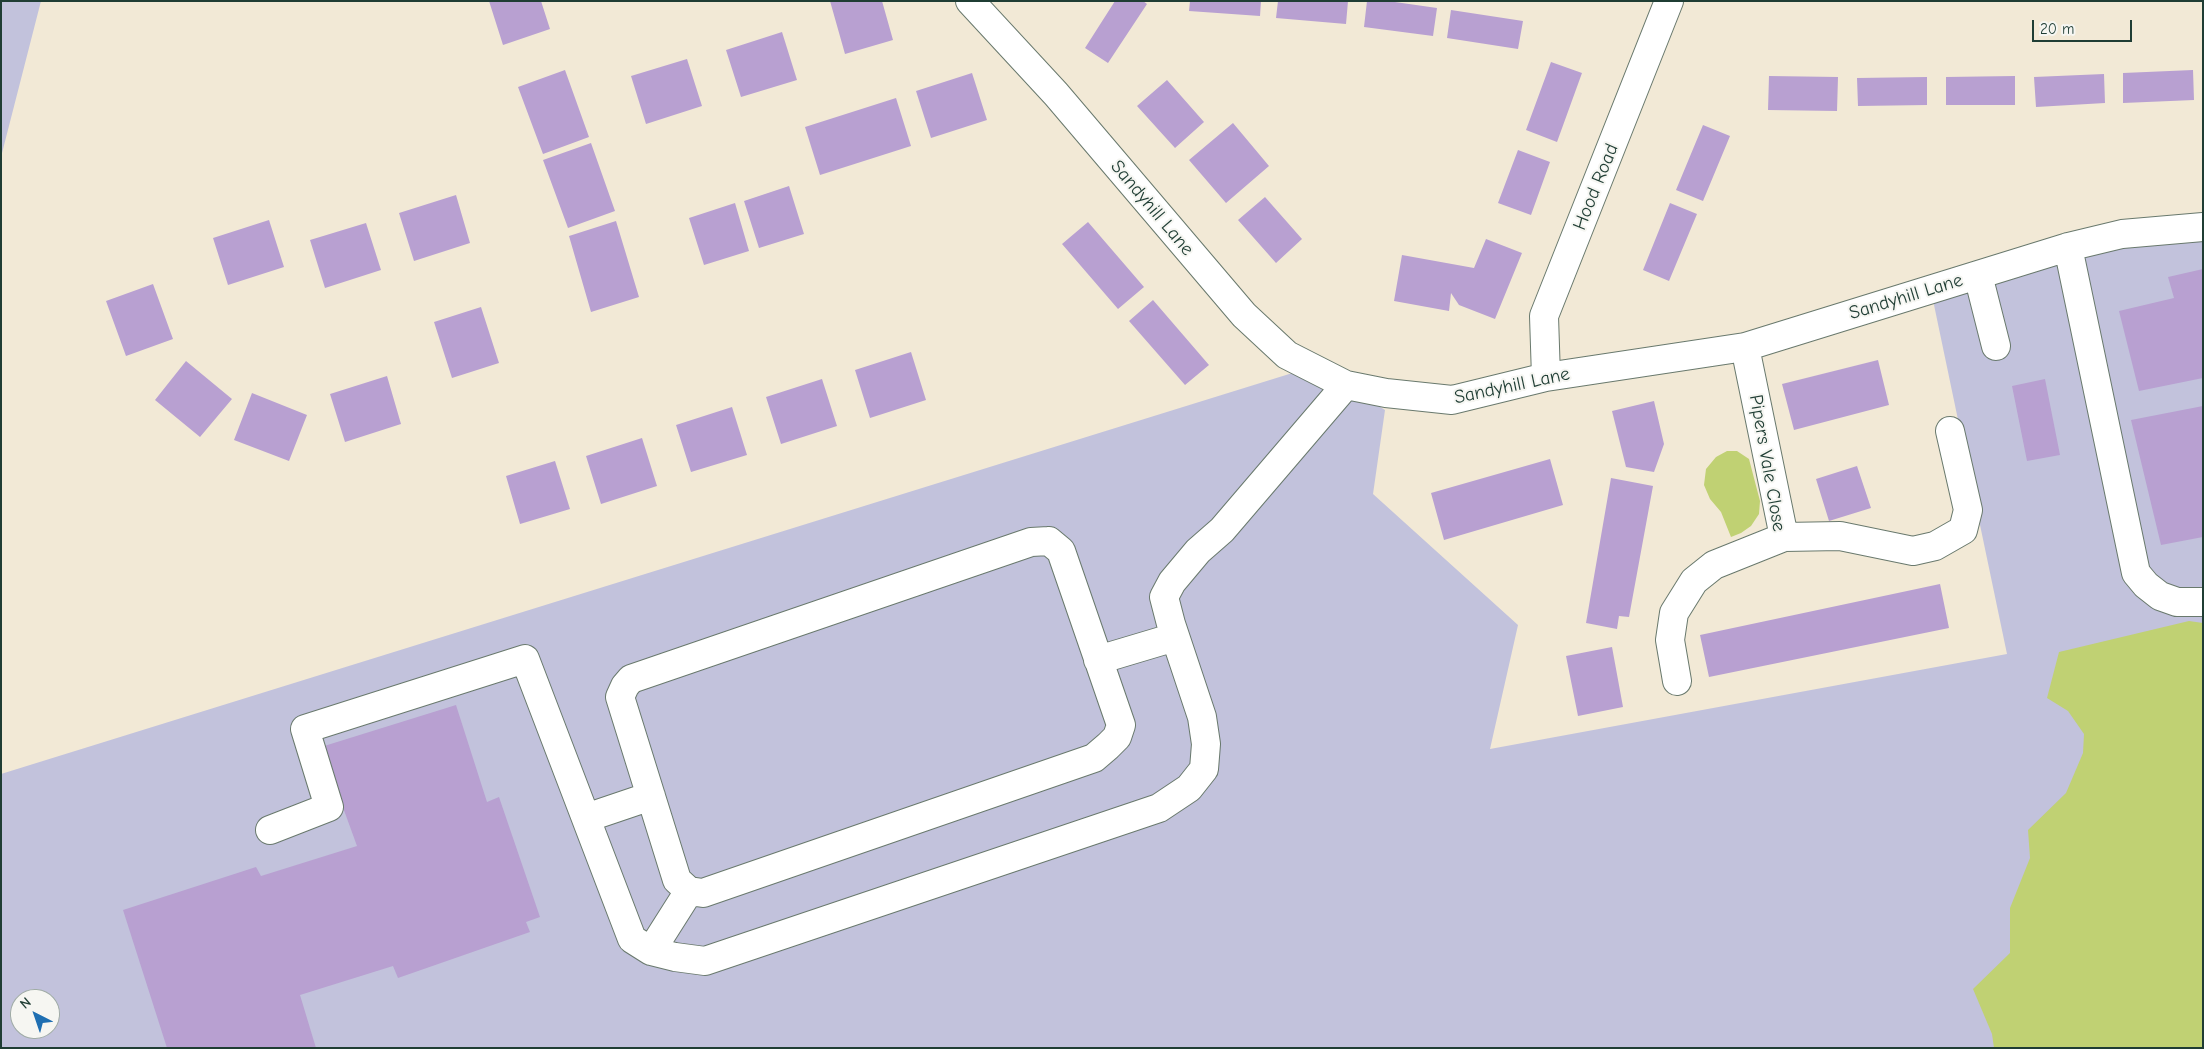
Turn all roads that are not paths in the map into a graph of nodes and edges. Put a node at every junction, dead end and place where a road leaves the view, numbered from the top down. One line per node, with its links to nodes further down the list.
1 (970, 1): 9 (street, Sandyhill Lane)
2 (1669, 1): 8 (street, Hood Road)
3 (2203, 227): 4 (street, Sandyhill Lane)
4 (2068, 247): 5 (street, Sandyhill Lane); 12 (street)
5 (1978, 275): 6 (street); 7 (street, Sandyhill Lane)
6 (1996, 346)
7 (1745, 347): 8 (street, Sandyhill Lane); 11 (street, Pipers Vale Close)
8 (1546, 377): 9 (street, Sandyhill Lane)
9 (1346, 385): 13 (street)
10 (1950, 431): 11 (street)
11 (1784, 537): 15 (street, Pipers Vale Close)
12 (2203, 602)
13 (1175, 637): 14 (street); 20 (street)
14 (1098, 660): 16 (street); 19 (street)
15 (1677, 681)
16 (651, 796): 17 (street); 19 (street)
17 (586, 818): 18 (street); 20 (street)
18 (270, 830)
19 (689, 891): 20 (street)
20 (651, 951)

